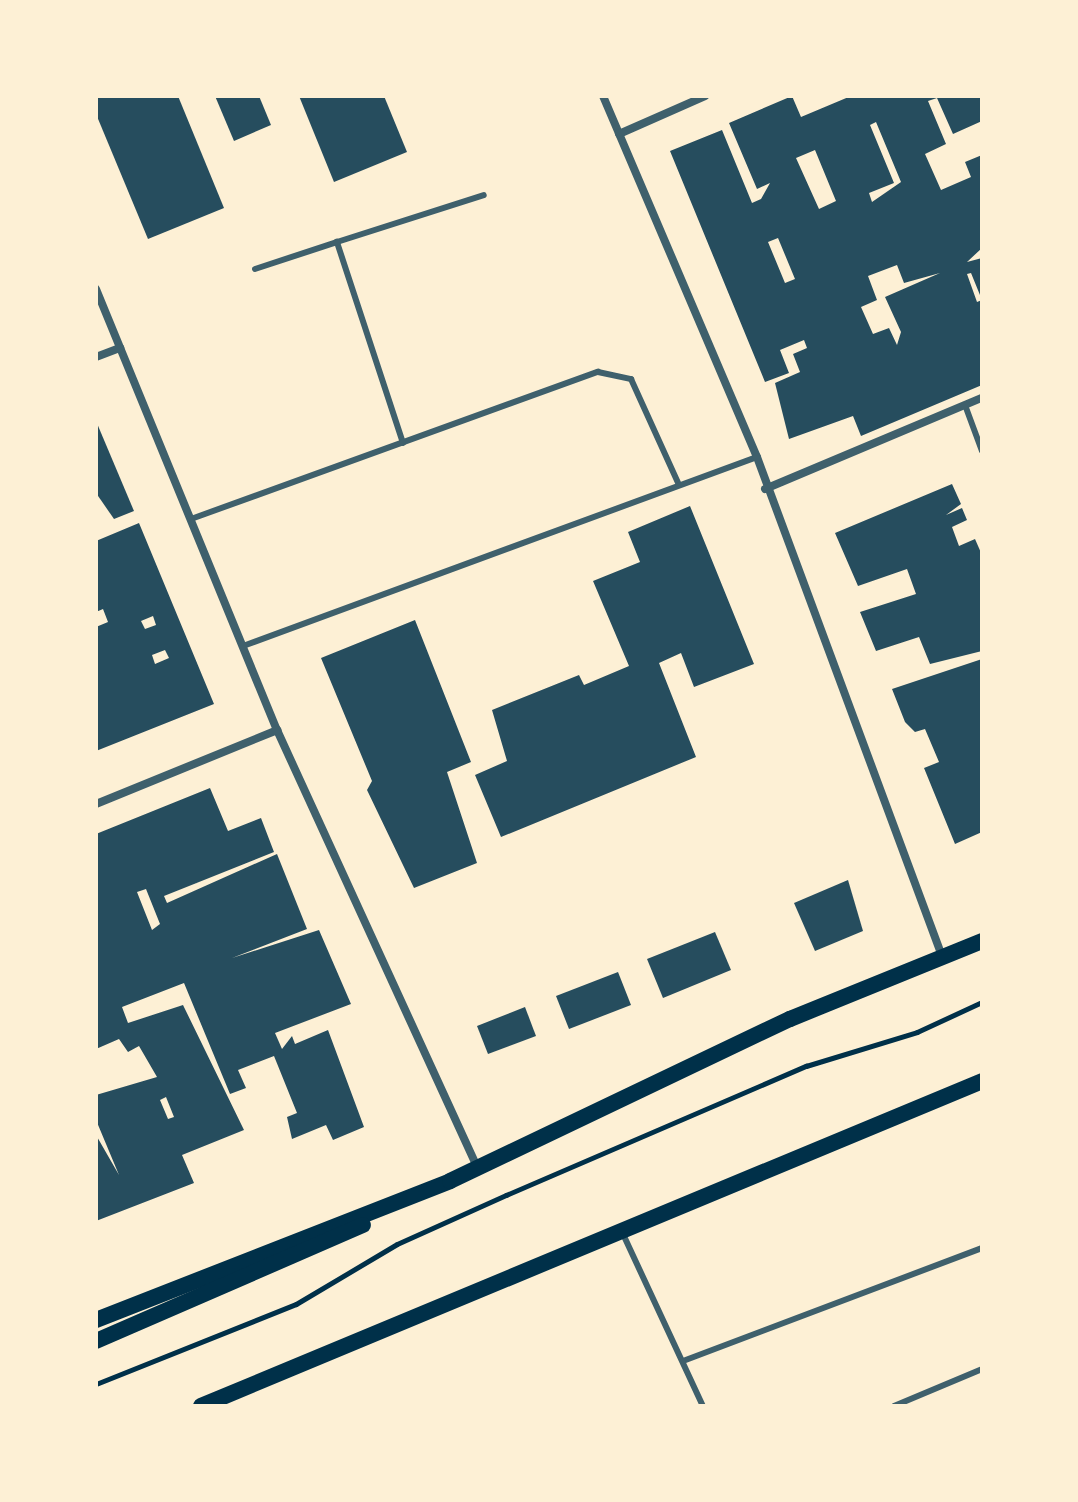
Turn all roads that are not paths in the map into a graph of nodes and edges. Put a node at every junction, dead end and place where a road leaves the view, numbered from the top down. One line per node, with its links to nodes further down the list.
1 (603, 96): 3 (street)
2 (705, 96): 3 (street)
3 (619, 134): 14 (street)
4 (484, 195): 5 (lane)
5 (337, 242): 6 (lane); 12 (lane)
6 (255, 269)
7 (96, 289): 8 (street)
8 (120, 348): 9 (street); 17 (street)
9 (96, 357)
10 (982, 398): 11 (street)
11 (965, 405): 13 (lane); 16 (street)
12 (403, 443): 15 (lane); 17 (lane)
13 (982, 451)
14 (757, 457): 15 (lane); 16 (street)
15 (679, 485): 18 (lane)
16 (765, 489): 22 (street)
17 (191, 519): 18 (street)
18 (243, 646): 19 (street)
19 (277, 730): 20 (street); 24 (street)
20 (96, 804)
21 (982, 941): 22 (main road)
22 (942, 956): 24 (main road)
23 (982, 1081): 26 (main road)
24 (477, 1166): 25 (main road)
25 (450, 1181): 28 (main road); 29 (main road)
26 (622, 1231): 30 (lane); 32 (main road)
27 (982, 1248): 30 (lane)
28 (96, 1320)
29 (96, 1341)
30 (683, 1361): 33 (lane)
31 (982, 1369): 34 (lane)
32 (201, 1406)
33 (703, 1406)
34 (894, 1406)

